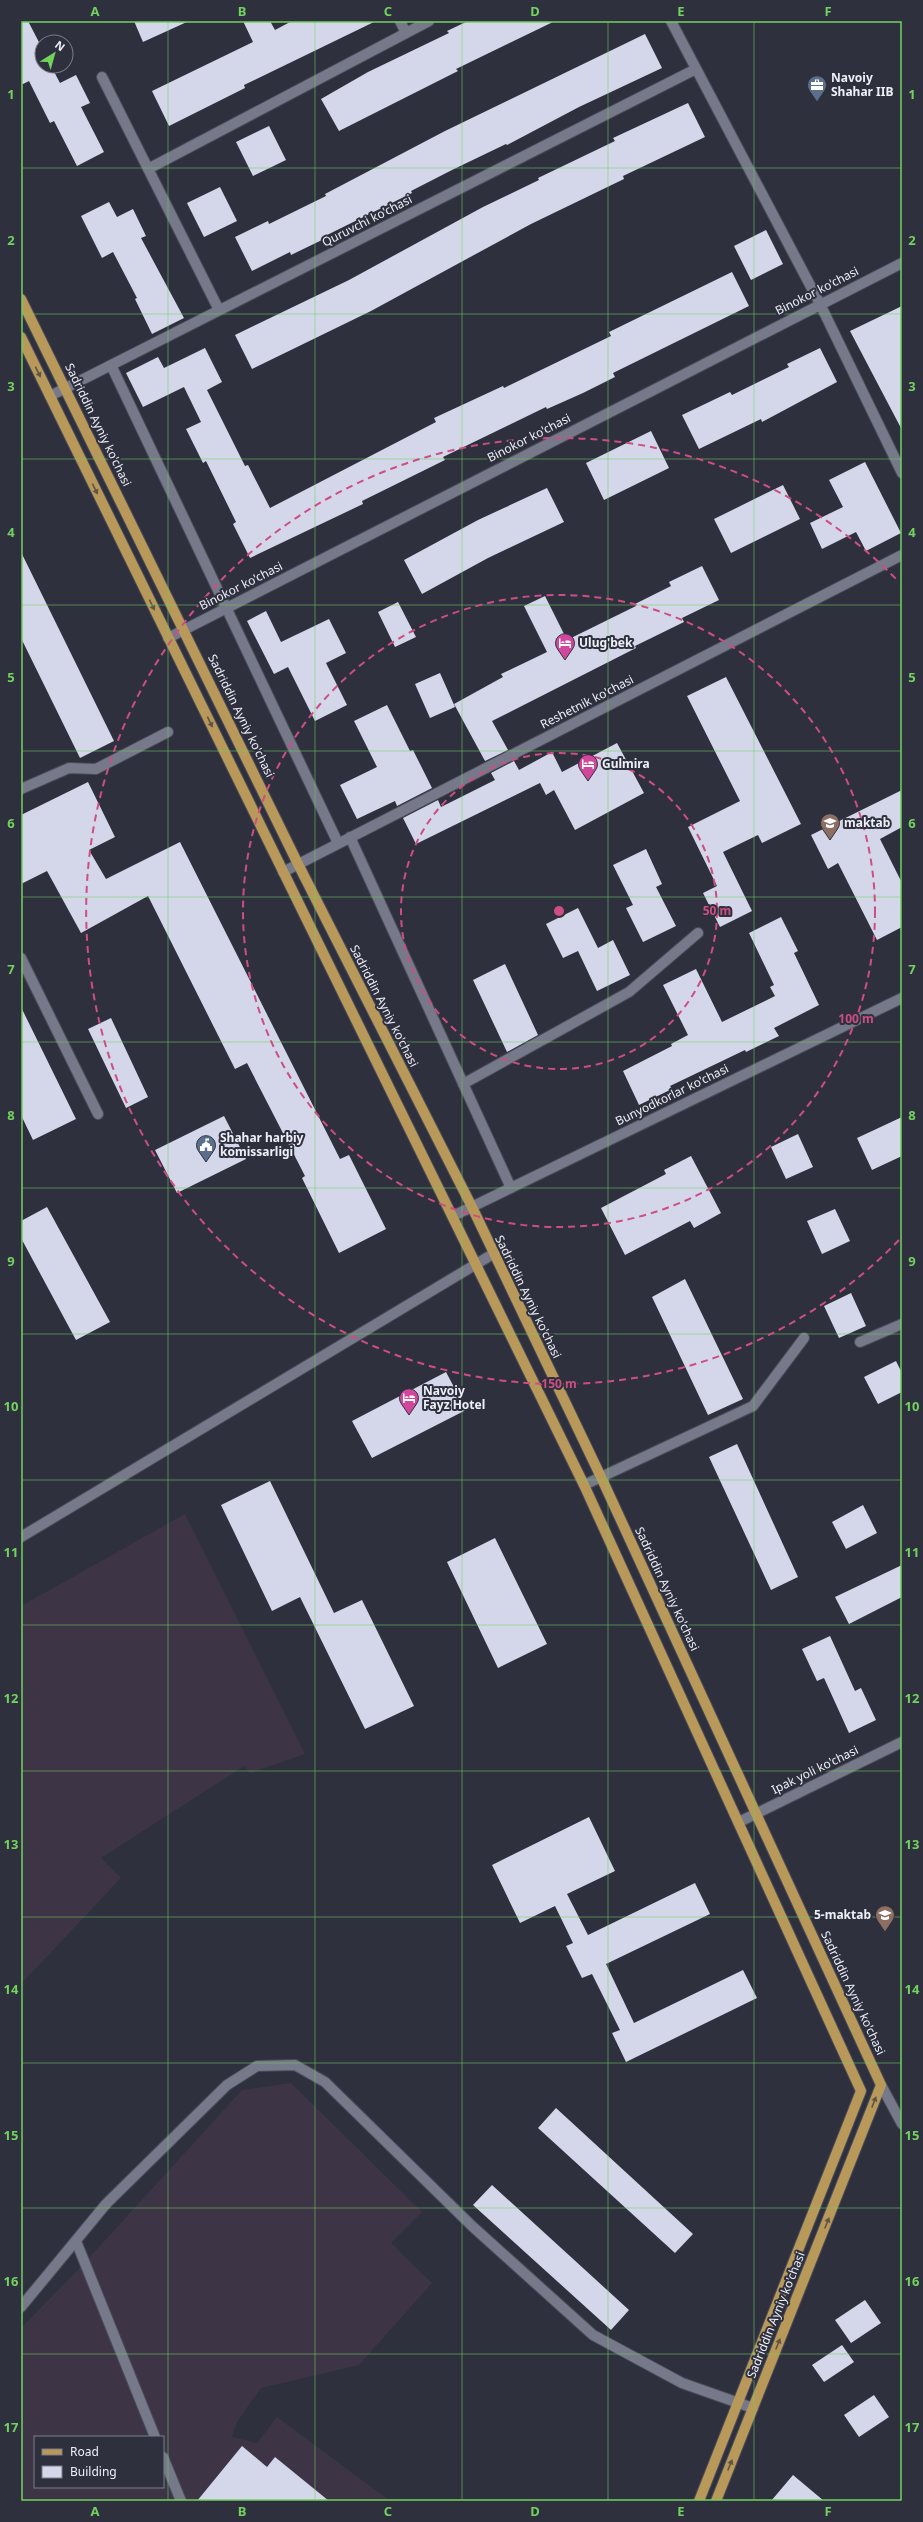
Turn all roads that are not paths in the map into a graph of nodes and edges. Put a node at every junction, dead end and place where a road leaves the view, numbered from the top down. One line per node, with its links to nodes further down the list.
1 (400, 21): 4 (street)
2 (429, 21): 4 (street)
3 (672, 21): 5 (street)
4 (406, 33): 7 (street)
5 (696, 69): 10 (street); 11 (street, Quruvchi ko'chasi)
6 (102, 77): 7 (street)
7 (148, 168): 11 (street)
8 (902, 263): 10 (street, Binokor ko'chasi)
9 (21, 299): 14 (main road, Sadriddin Ayniy ko'chasi)
10 (820, 304): 16 (street); 18 (street, Binokor ko'chasi)
11 (219, 310): 13 (street, Quruvchi ko'chasi)
12 (21, 337): 15 (main road, one-way to 15)
13 (111, 365): 14 (street, Quruvchi ko'chasi); 18 (street)
14 (65, 388): 15 (street, Quruvchi ko'chasi); 19 (main road, Sadriddin Ayniy ko'chasi)
15 (50, 396): 20 (main road, one-way to 20)
16 (902, 474)
17 (902, 555): 23 (street, Reshetnik ko'chasi)
18 (227, 608): 19 (street, Binokor ko'chasi); 24 (street)
19 (185, 630): 20 (street, Binokor ko'chasi); 25 (main road, Sadriddin Ayniy ko'chasi)
20 (168, 638): 26 (main road, one-way to 26)
21 (168, 732): 22 (street)
22 (21, 789)
23 (350, 837): 24 (street, Reshetnik ko'chasi); 30 (street)
24 (338, 843): 25 (street, Reshetnik ko'chasi)
25 (298, 864): 26 (street, Reshetnik ko'chasi); 33 (main road, Sadriddin Ayniy ko'chasi)
26 (283, 872): 34 (main road)
27 (698, 933): 30 (street)
28 (21, 958): 31 (street)
29 (902, 998): 32 (street, Bunyodkorlar ko'chasi)
30 (463, 1084): 32 (street)
31 (98, 1114)
32 (511, 1188): 33 (street, Bunyodkorlar ko'chasi)
33 (472, 1208): 34 (street, Bunyodkorlar ko'chasi); 35 (main road, Sadriddin Ayniy ko'chasi)
34 (453, 1216): 36 (main road)
35 (493, 1254): 36 (street); 40 (main road, Sadriddin Ayniy ko'chasi)
36 (476, 1263): 41 (main road); 42 (street)
37 (902, 1324): 39 (street)
38 (804, 1338): 40 (street)
39 (860, 1342)
40 (601, 1477): 41 (street); 44 (main road, Sadriddin Ayniy ko'chasi)
41 (584, 1485): 45 (main road)
42 (21, 1537)
43 (902, 1742): 44 (street, Ipak yoli ko'chasi)
44 (756, 1813): 45 (street, Ipak yoli ko'chasi); 46 (main road, Sadriddin Ayniy ko'chasi)
45 (739, 1822): 47 (main road)
46 (881, 2085): 47 (main road); 48 (street); 52 (main road, Sadriddin Ayniy ko'chasi, one-way to 46)
47 (861, 2091): 51 (main road, Sadriddin Ayniy ko'chasi)
48 (902, 2124)
49 (76, 2241): 50 (street); 51 (street); 53 (street)
50 (21, 2307)
51 (738, 2402): 52 (street); 56 (main road, Sadriddin Ayniy ko'chasi)
52 (753, 2408): 57 (main road, Sadriddin Ayniy ko'chasi, one-way to 52)
53 (155, 2436)
54 (164, 2459): 55 (street)
55 (181, 2501)
56 (699, 2501)
57 (716, 2501)

